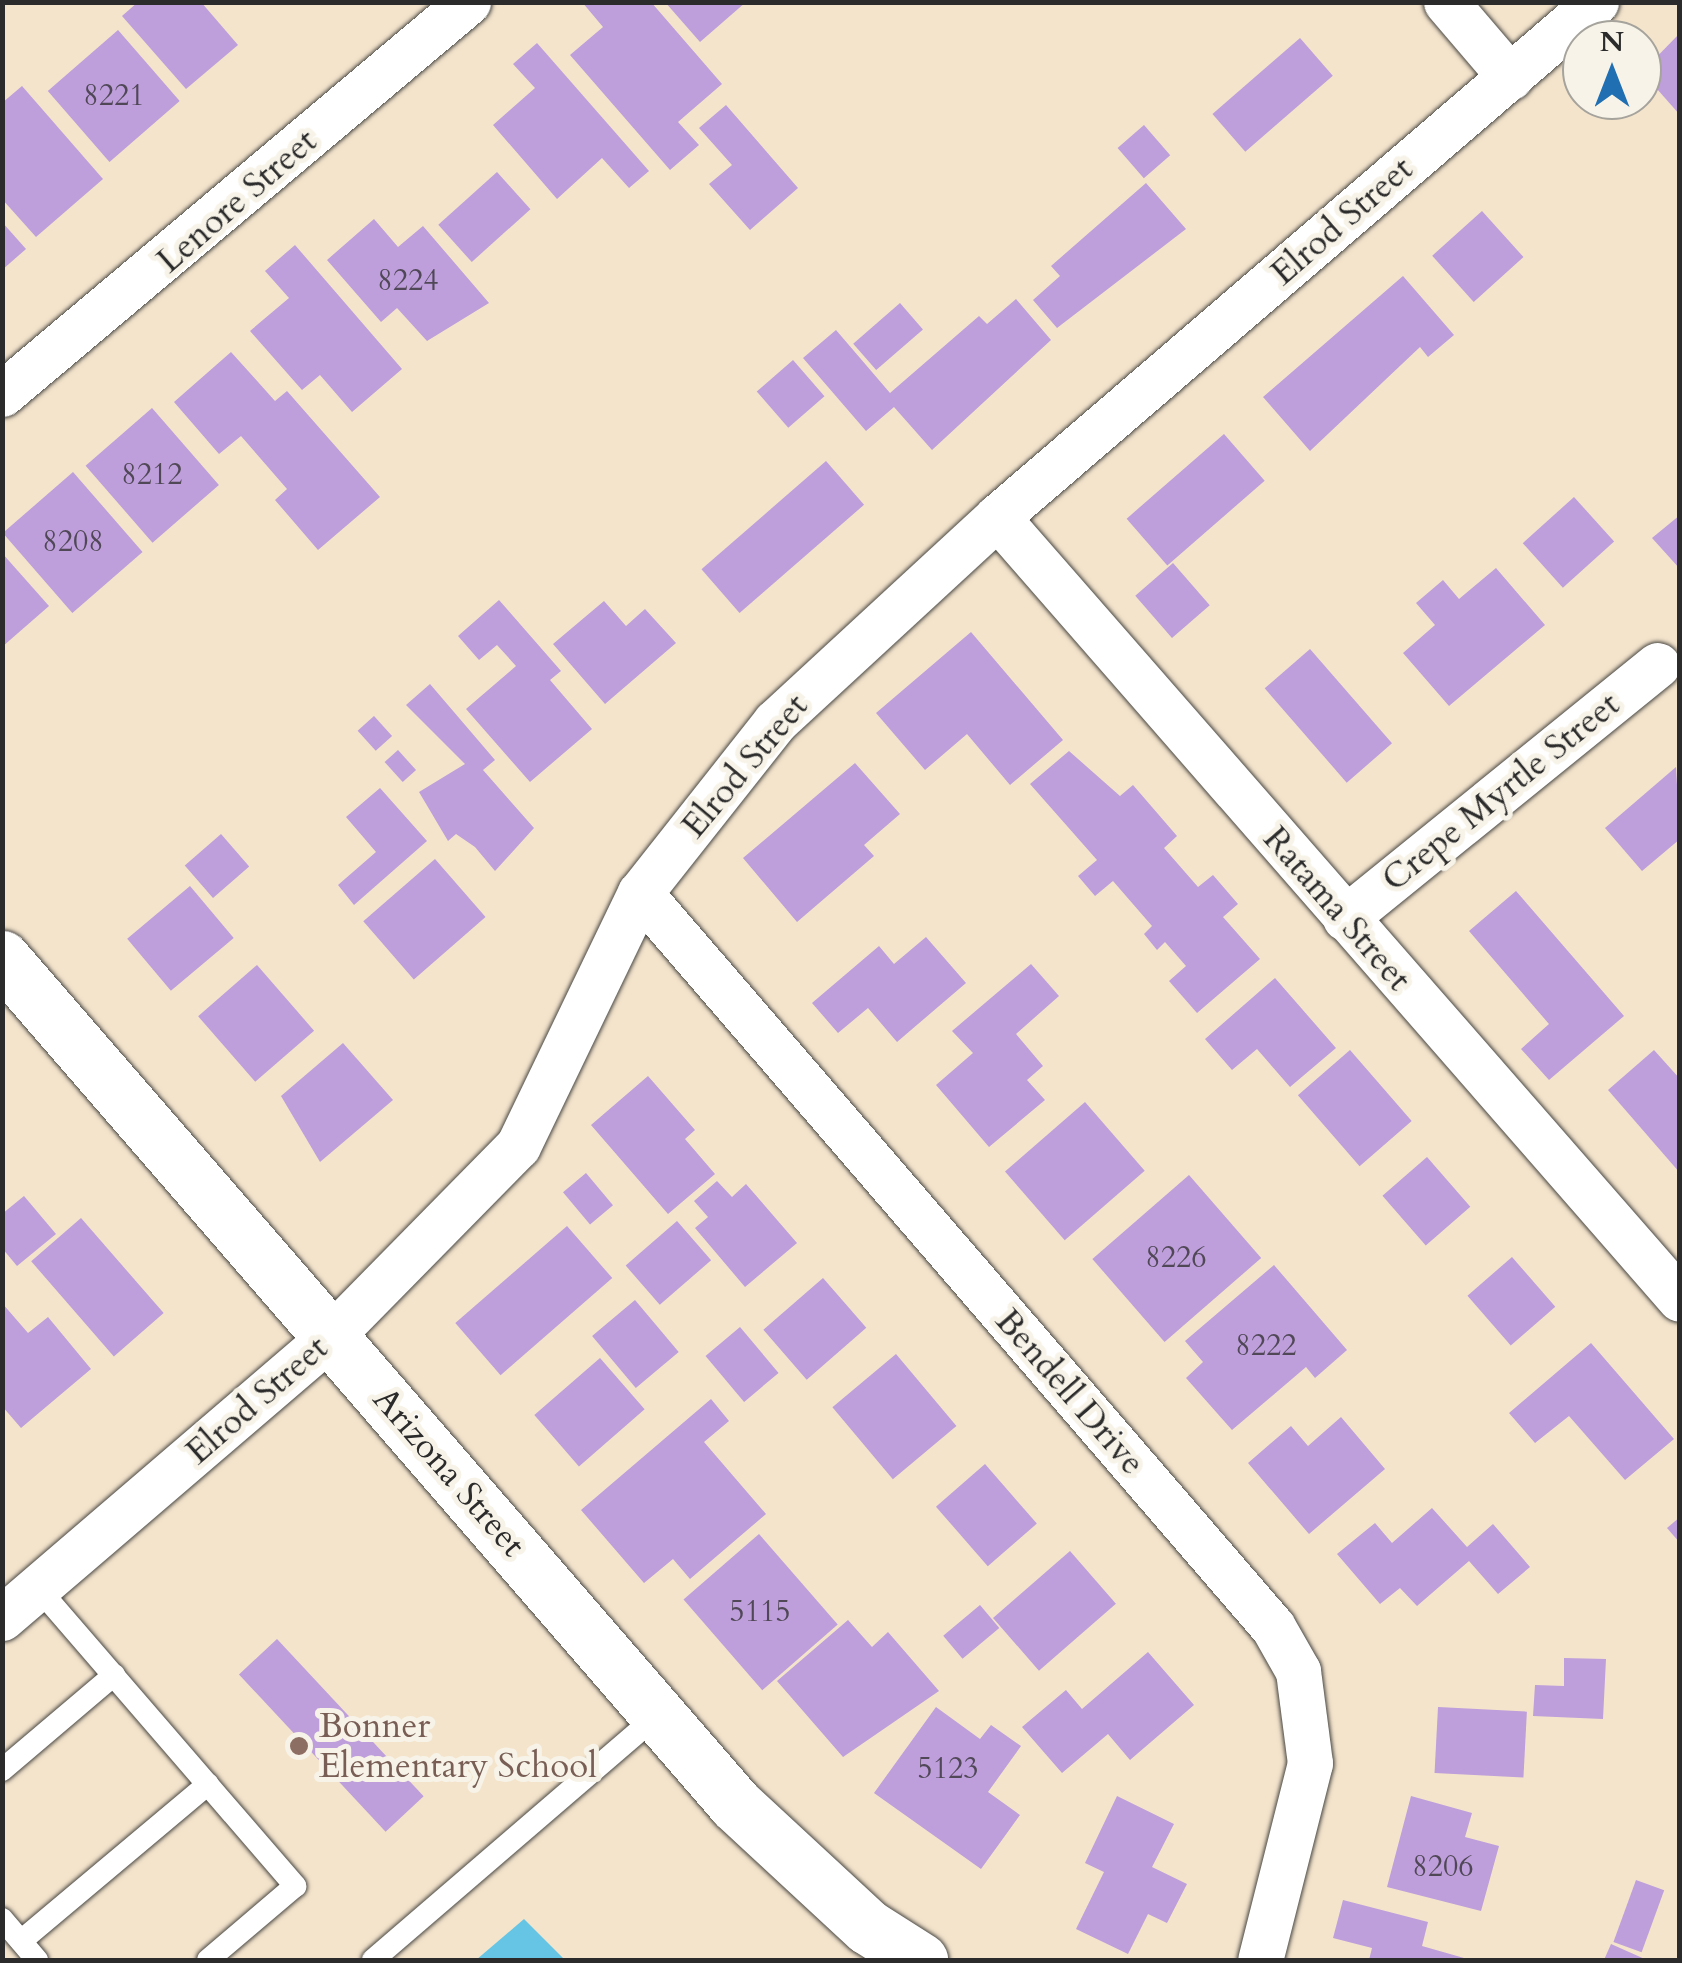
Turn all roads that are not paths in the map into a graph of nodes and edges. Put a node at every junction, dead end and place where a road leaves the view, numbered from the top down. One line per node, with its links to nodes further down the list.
1 (468, 2): 5 (street, Lenore Street)
2 (1446, 2): 4 (street)
3 (1596, 2): 4 (street, Elrod Street)
4 (1510, 77): 6 (street, Elrod Street)
5 (2, 394)
6 (998, 517): 8 (street, Elrod Street); 9 (street, Ratama Street)
7 (1657, 665): 9 (street, Crepe Myrtle Street)
8 (640, 893): 12 (street, Elrod Street); 25 (street, Bendell Drive)
9 (1346, 918): 11 (street, Ratama Street)
10 (2, 958): 12 (street, Arizona Street)
11 (1680, 1299)
12 (332, 1336): 13 (street, Elrod Street); 16 (street, Arizona Street)
13 (38, 1588): 14 (street, Elrod Street); 15 (lane)
14 (2, 1618)
15 (114, 1676): 17 (lane); 18 (lane)
16 (658, 1715): 23 (lane); 24 (street, Arizona Street)
17 (2, 1770)
18 (208, 1784): 20 (lane); 22 (lane)
19 (2, 1919): 20 (lane)
20 (21, 1940): 21 (lane)
21 (38, 1960)
22 (208, 1960)
23 (373, 1960)
24 (920, 1960)
25 (1260, 1960)

